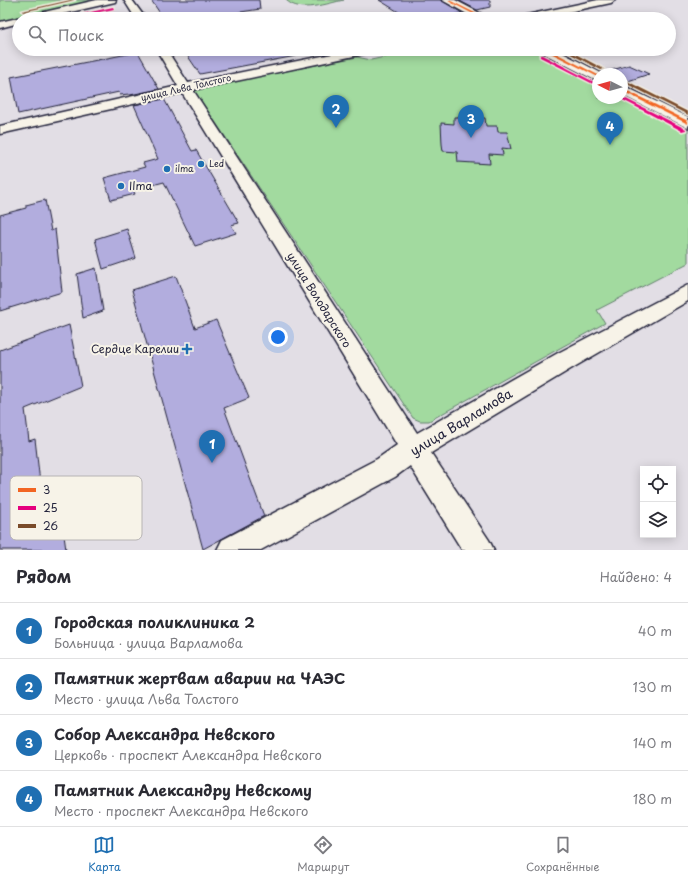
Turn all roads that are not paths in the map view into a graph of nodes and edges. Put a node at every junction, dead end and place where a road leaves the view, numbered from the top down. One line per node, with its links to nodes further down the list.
1 (111, 0): 5 (main road)
2 (128, 0): 6 (street)
3 (447, 0): 7 (main road)
4 (611, 0): 8 (street)
5 (57, 12)
6 (136, 12)
7 (470, 12)
8 (555, 12)
9 (12, 22): 10 (main road)
10 (0, 25)
11 (165, 56): 15 (street, улица Володарского)
12 (340, 56): 15 (street, улица Льва Толстого)
13 (559, 56): 14 (main road)
14 (592, 73)
15 (184, 88): 18 (street, улица Льва Толстого); 20 (street, улица Володарского)
16 (628, 92): 17 (main road)
17 (688, 123)
18 (0, 130)
19 (688, 292): 20 (street, улица Варламова)
20 (415, 448): 21 (street, улица Варламова); 22 (street, улица Володарского)
21 (232, 550)
22 (479, 550)

